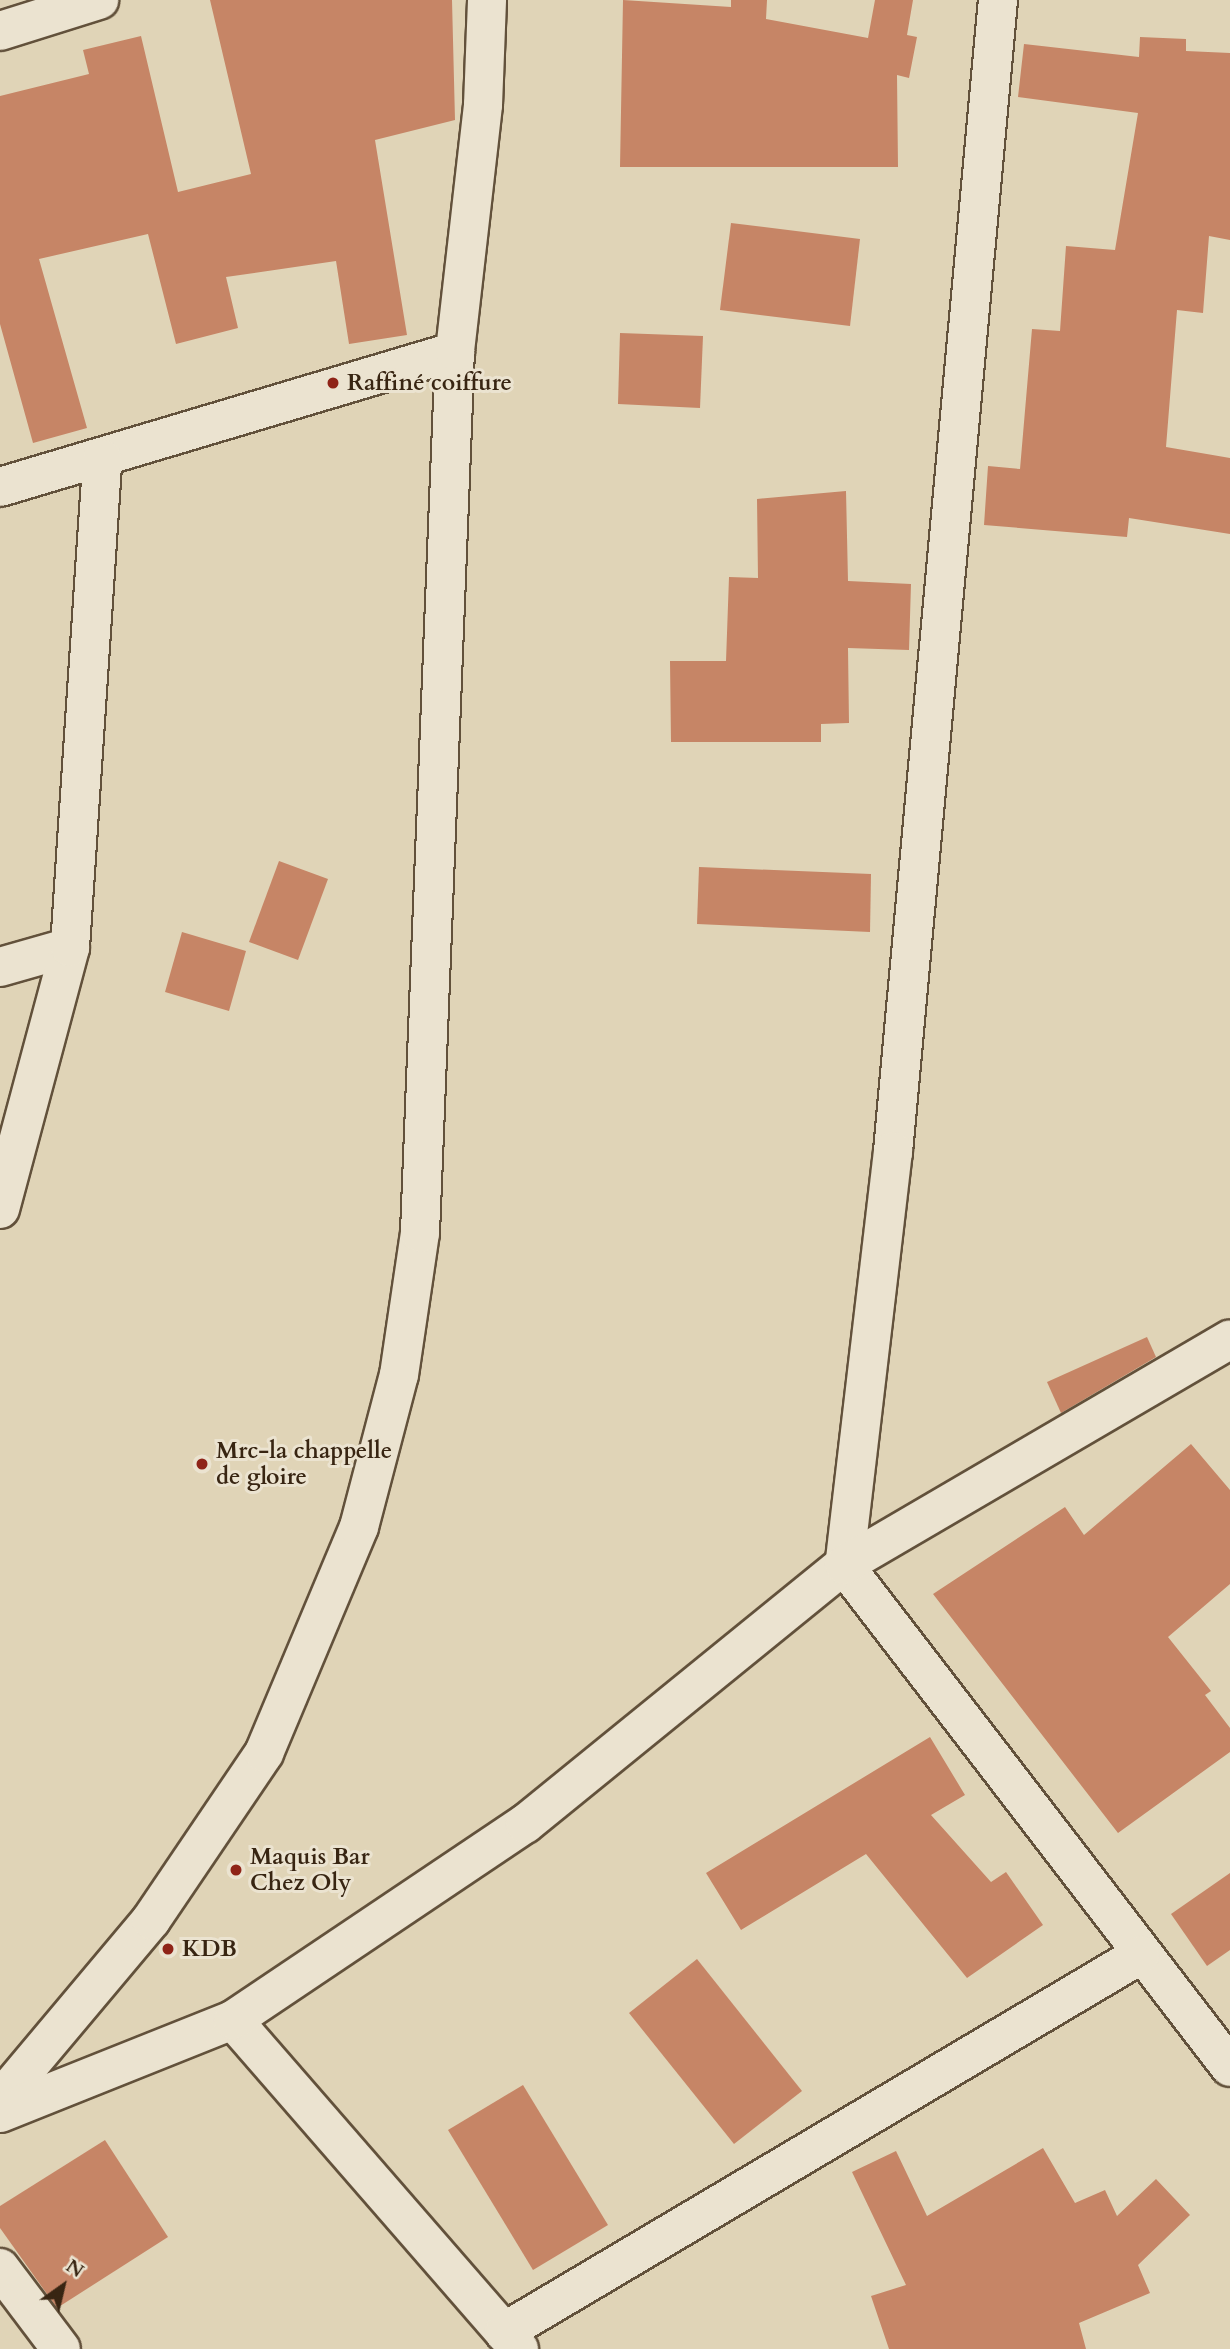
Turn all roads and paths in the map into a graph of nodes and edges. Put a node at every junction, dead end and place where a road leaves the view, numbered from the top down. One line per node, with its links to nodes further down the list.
1 (99, 0): 4 (street)
2 (487, 0): 5 (street)
3 (998, 0): 12 (street)
4 (0, 31)
5 (455, 351): 6 (street); 16 (street)
6 (102, 459): 7 (street); 8 (street)
7 (0, 486)
8 (70, 947): 9 (street); 10 (street)
9 (0, 967)
10 (0, 1209)
11 (1230, 1339): 12 (street)
12 (844, 1565): 13 (street); 14 (street)
13 (1140, 1955): 15 (street); 19 (street)
14 (233, 2020): 17 (street); 19 (street)
15 (1230, 2067)
16 (0, 2100)
17 (0, 2113)
18 (0, 2268): 20 (street)
19 (512, 2340)
20 (61, 2349)

